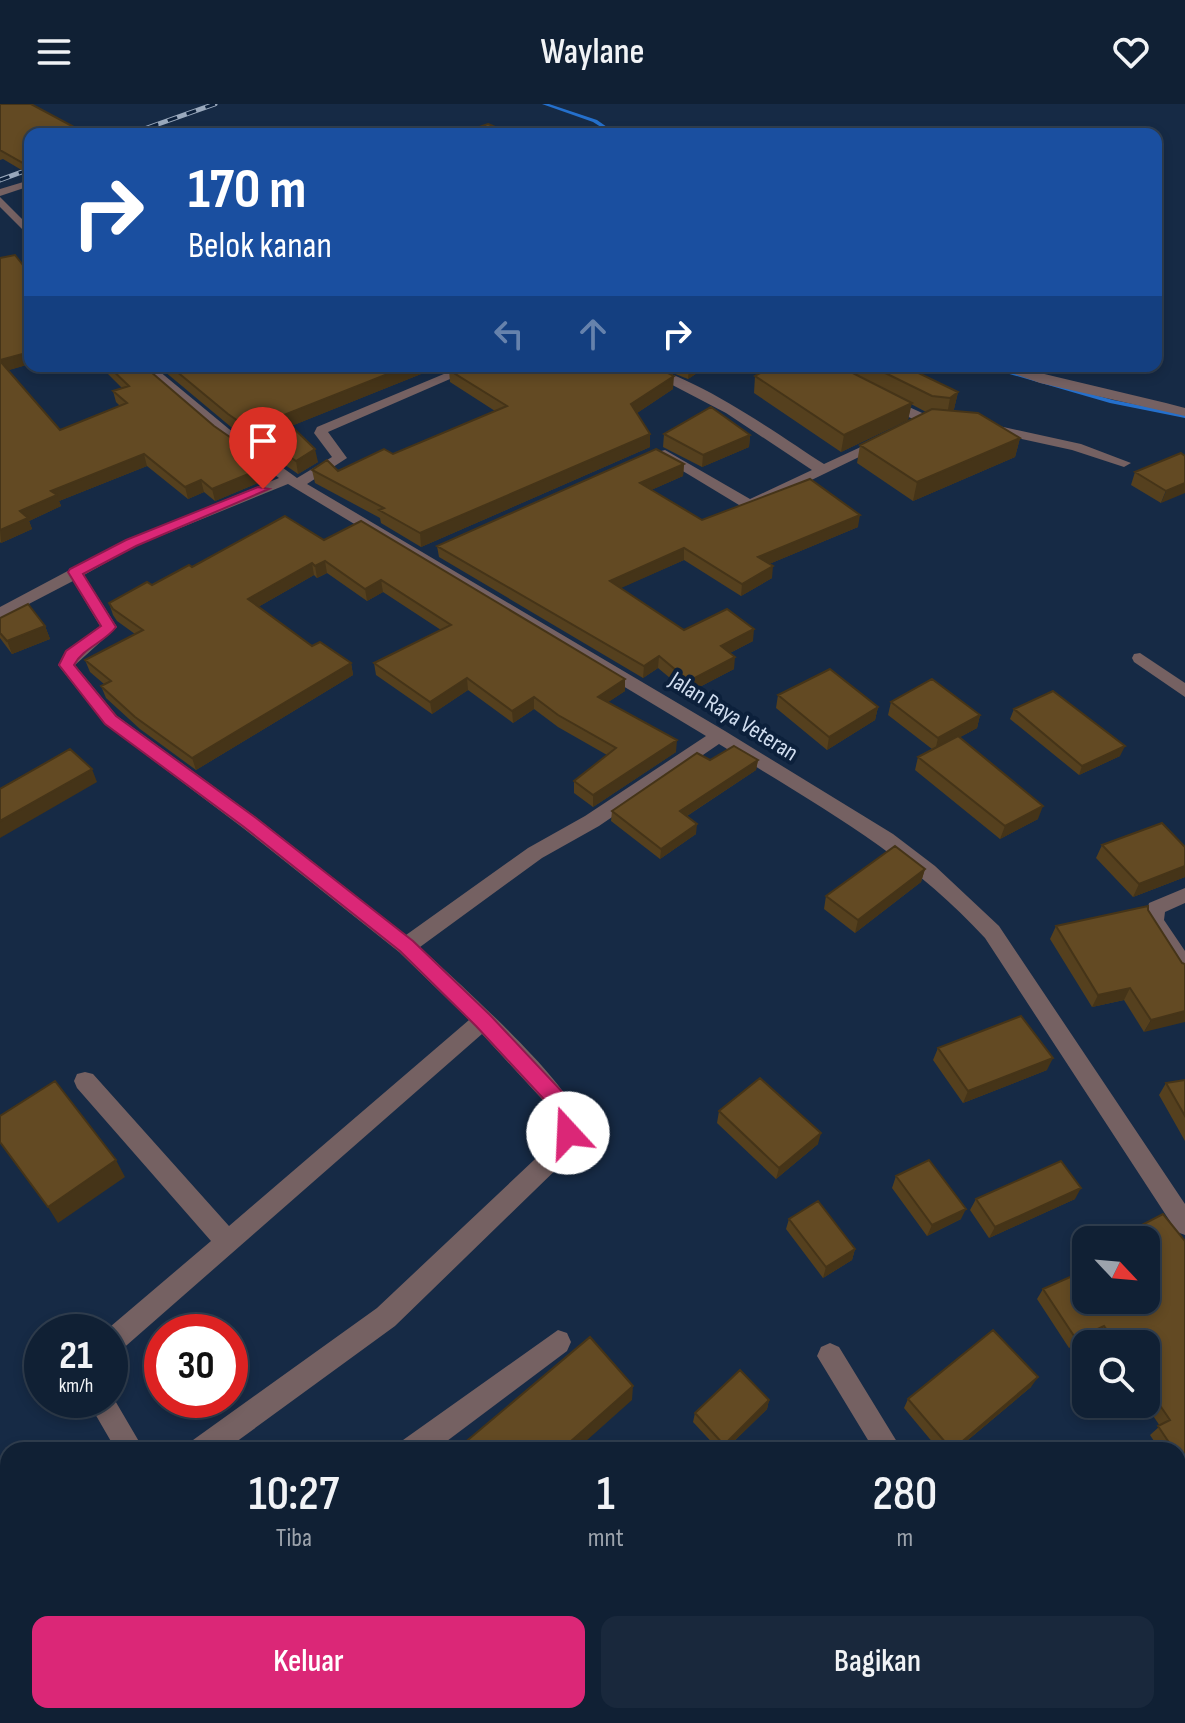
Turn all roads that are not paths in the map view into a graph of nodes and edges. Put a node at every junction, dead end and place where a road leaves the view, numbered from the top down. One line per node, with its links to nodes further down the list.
1 (24, 187): 2 (street)
2 (1, 201): 3 (street)
3 (24, 227)
4 (152, 372): 16 (street, Jalan Raya Veteran)
5 (459, 372): 16 (street)
6 (654, 372): 15 (street)
7 (1017, 372): 9 (street)
8 (872, 393): 10 (street)
9 (1185, 412)
10 (926, 420): 11 (street); 15 (street)
11 (948, 420)
12 (973, 424): 14 (street)
13 (646, 455): 15 (street)
14 (1124, 463)
15 (824, 471)
16 (293, 481): 17 (street); 21 (street, Jalan Raya Veteran)
17 (75, 572): 18 (street); 23 (street)
18 (0, 614)
19 (1140, 658): 20 (street)
20 (1185, 691)
21 (719, 735): 23 (street); 27 (street, Jalan Raya Veteran)
22 (1185, 895): 24 (street)
23 (406, 946): 25 (street)
24 (1185, 968)
25 (483, 1020): 28 (street); 34 (street)
26 (85, 1081): 28 (street)
27 (1185, 1224)
28 (228, 1242): 29 (street)
29 (128, 1328)
30 (558, 1342): 35 (street)
31 (830, 1356): 36 (street)
32 (111, 1418): 33 (street)
33 (126, 1442)
34 (214, 1442)
35 (424, 1442)
36 (884, 1442)

